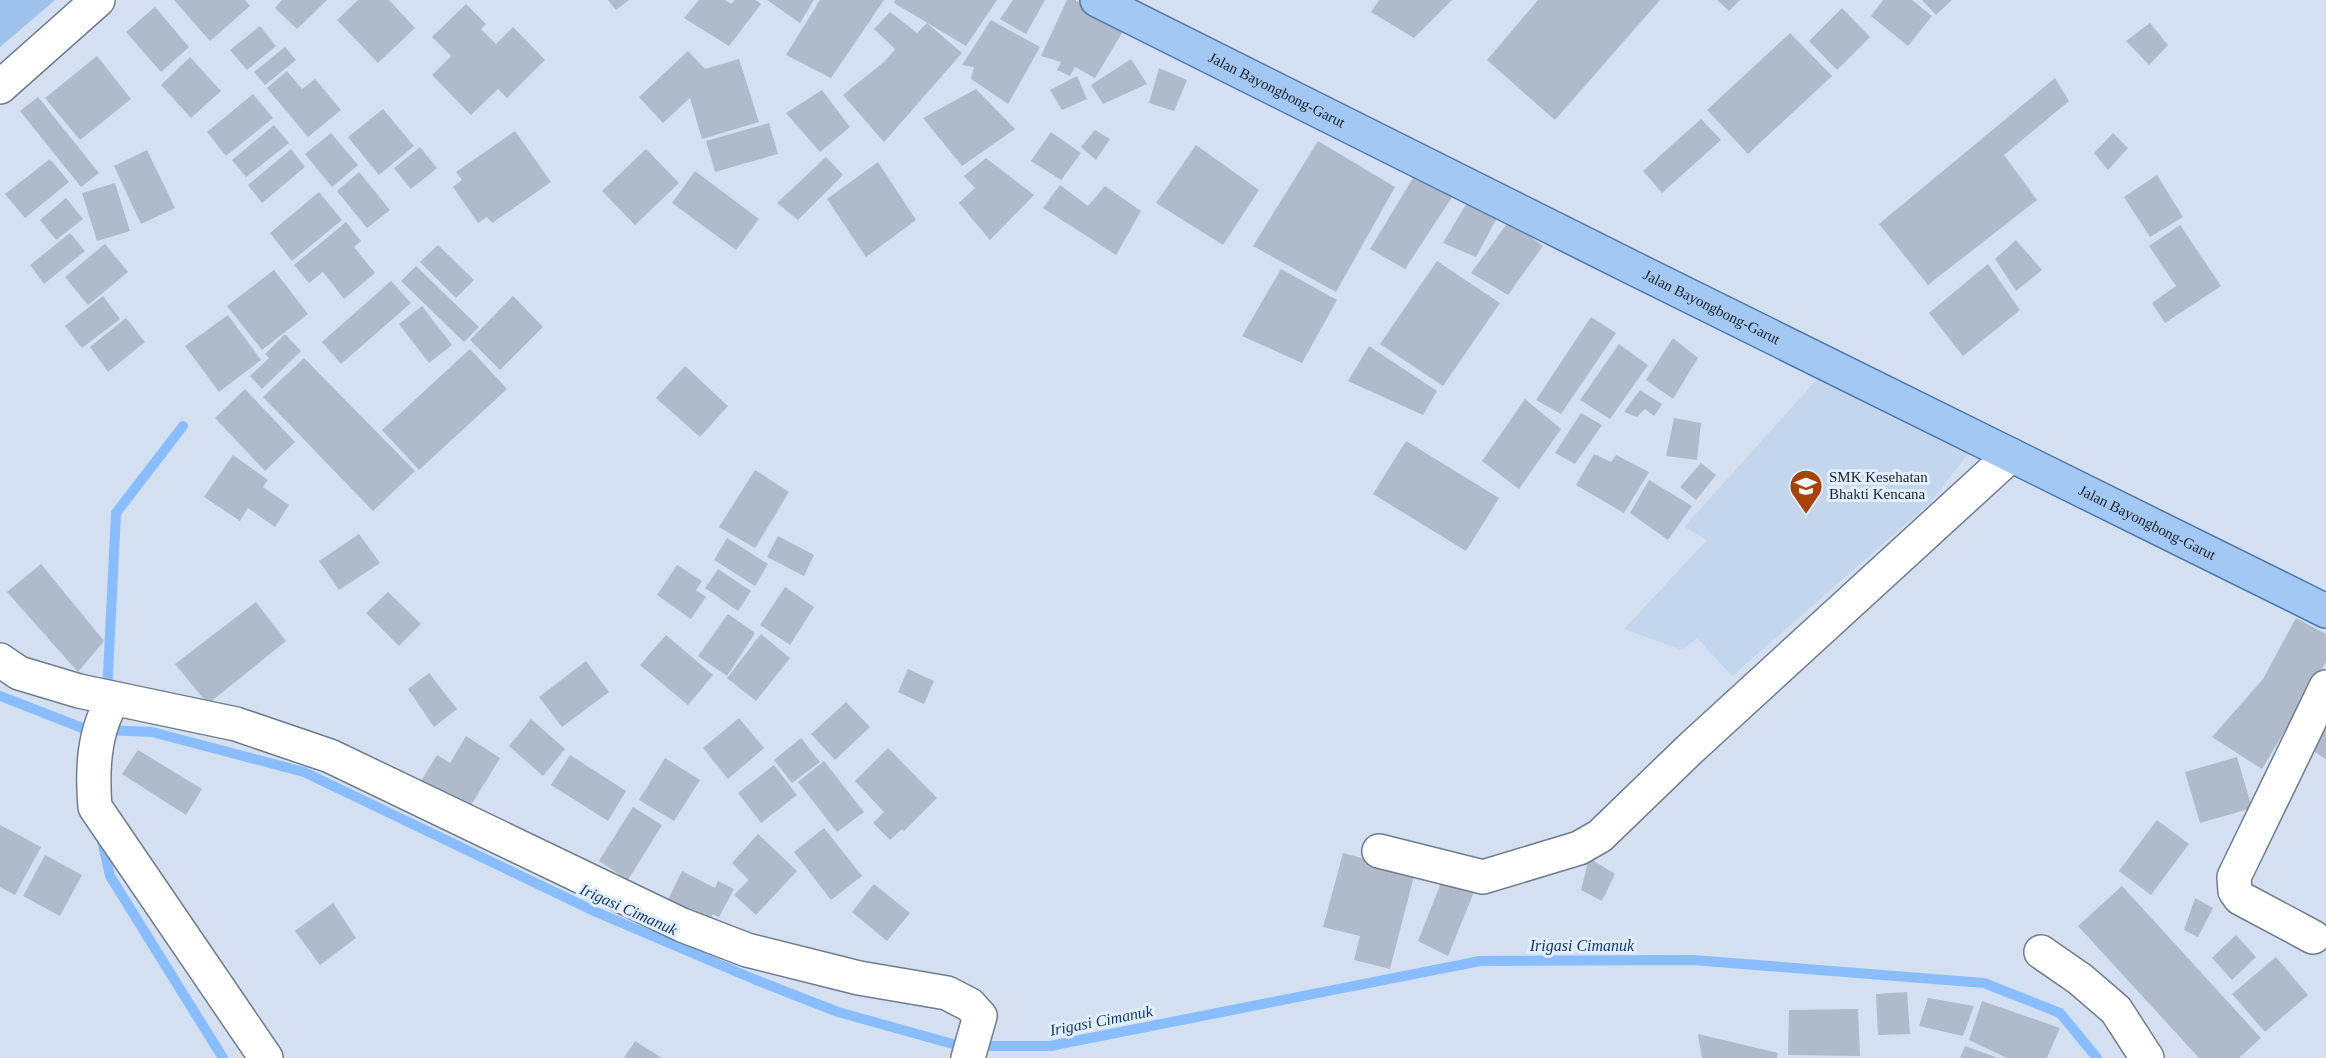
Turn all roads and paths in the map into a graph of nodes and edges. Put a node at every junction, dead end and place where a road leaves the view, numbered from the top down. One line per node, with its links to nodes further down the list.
1 (98, 0): 3 (street)
2 (1097, 0): 4 (main road, Jalan Bayongbong-Garut)
3 (0, 87)
4 (2011, 455): 5 (main road, Jalan Bayongbong-Garut); 9 (street)
5 (2326, 611)
6 (0, 660): 8 (street)
7 (2326, 687): 10 (street)
8 (103, 699): 12 (street); 13 (street)
9 (1379, 851)
10 (2313, 937)
11 (2041, 952): 14 (street)
12 (265, 1058)
13 (968, 1058)
14 (2147, 1058)

